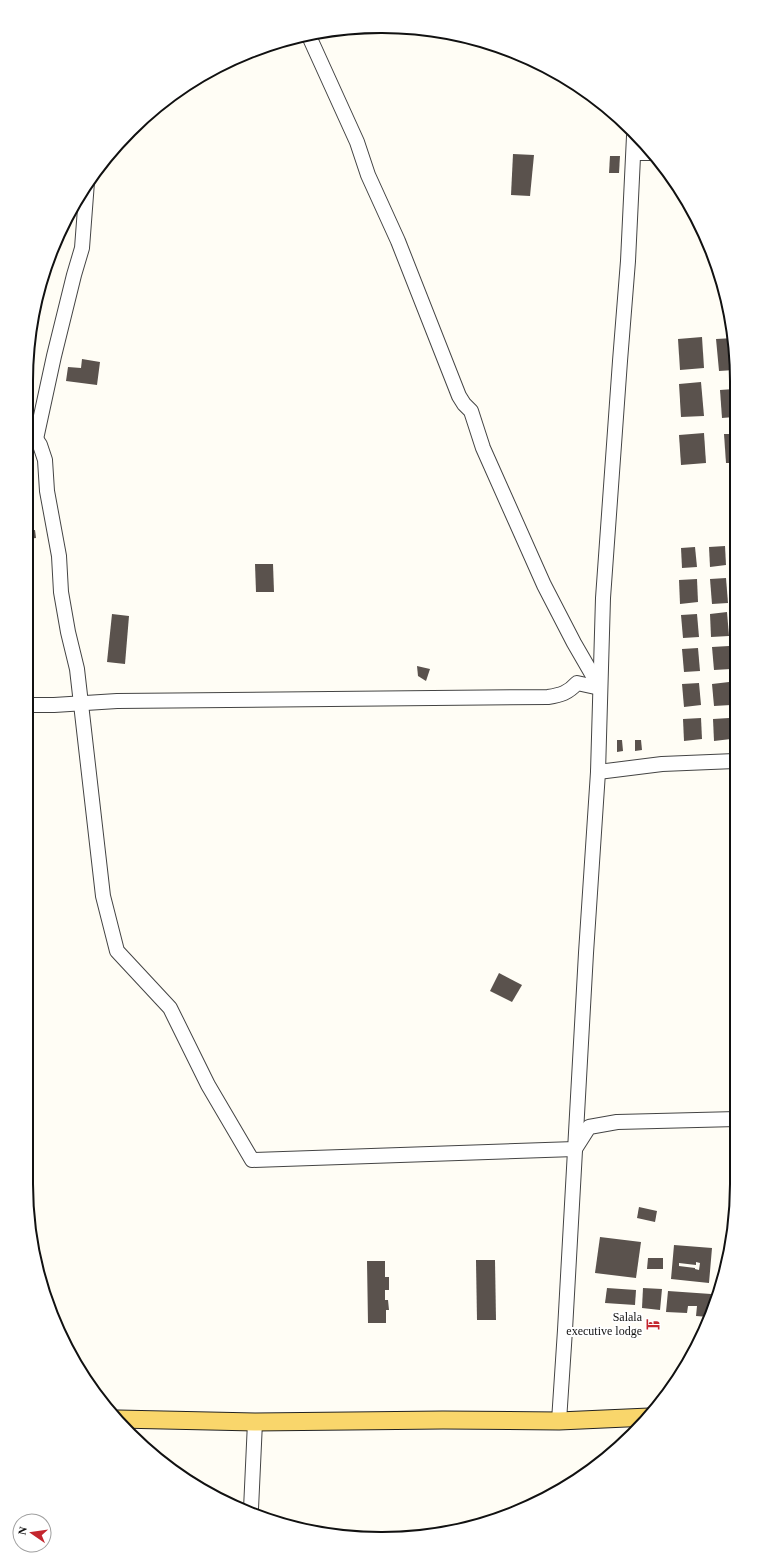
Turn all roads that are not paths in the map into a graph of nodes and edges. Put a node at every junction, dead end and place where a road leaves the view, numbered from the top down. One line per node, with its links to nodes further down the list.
1 (311, 41): 8 (street)
2 (634, 141): 3 (street)
3 (634, 153): 4 (street); 8 (street)
4 (645, 153)
5 (86, 198): 6 (street)
6 (33, 430)
7 (33, 439): 9 (street)
8 (600, 688): 9 (street); 12 (street)
9 (80, 702): 10 (street); 14 (street)
10 (33, 705)
11 (730, 761): 12 (street)
12 (598, 772): 14 (street)
13 (730, 1119): 14 (street)
14 (575, 1149): 17 (street)
15 (640, 1417): 17 (main road)
16 (125, 1419): 18 (main road)
17 (559, 1421): 18 (main road)
18 (255, 1422): 19 (street)
19 (251, 1506)

